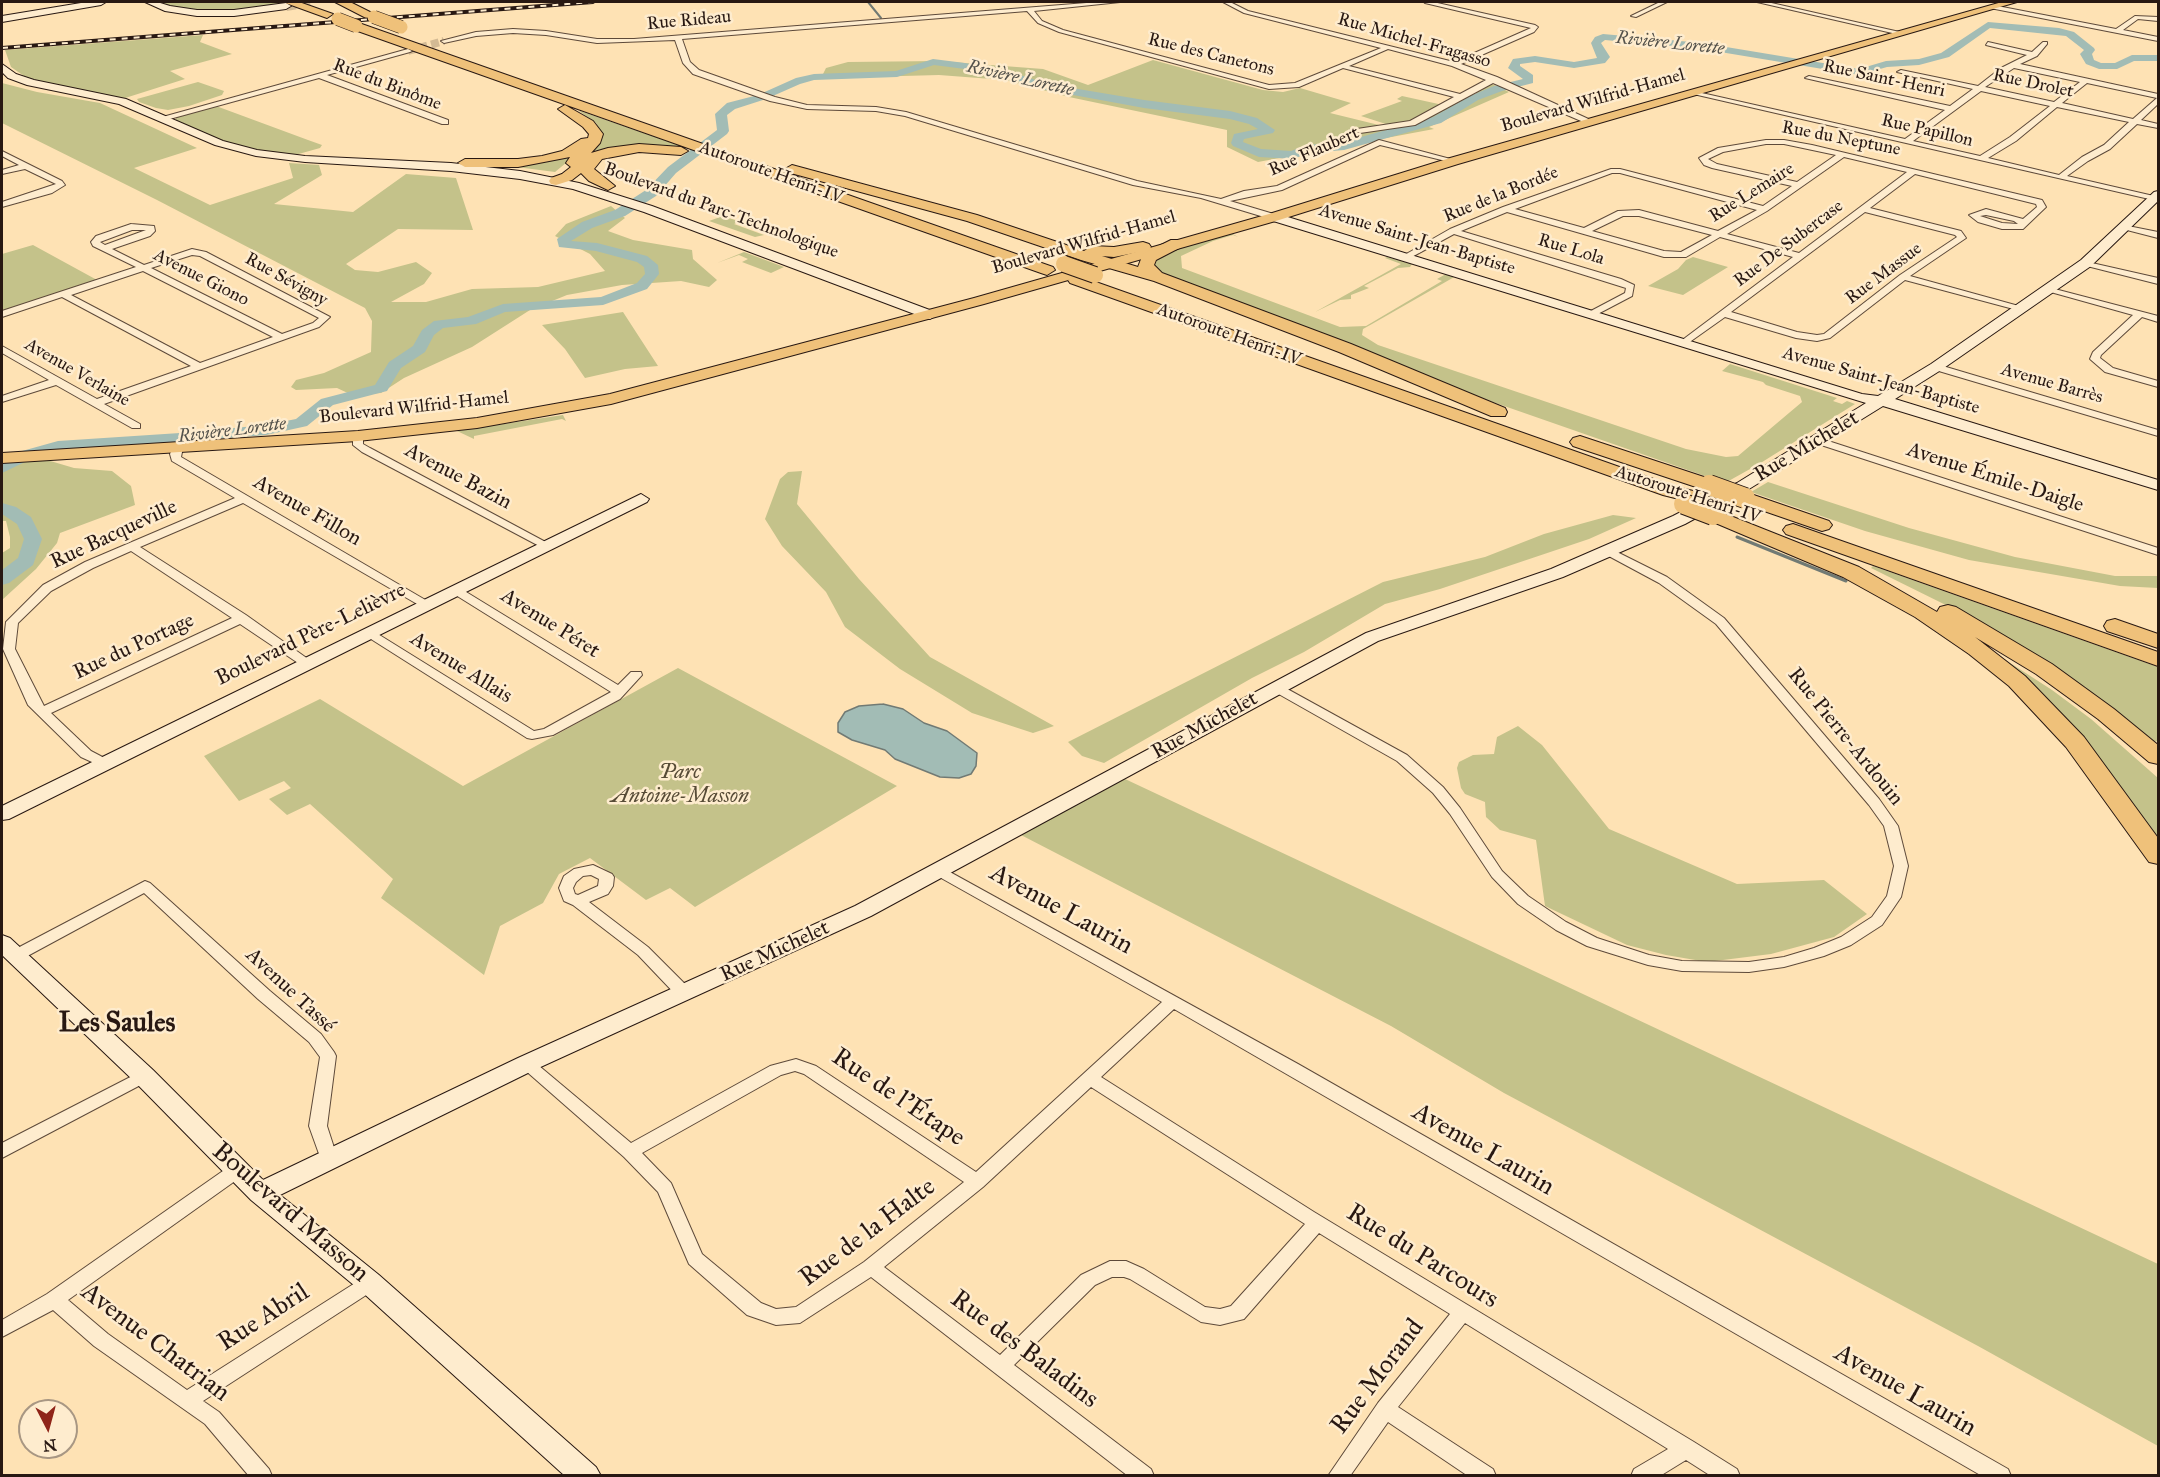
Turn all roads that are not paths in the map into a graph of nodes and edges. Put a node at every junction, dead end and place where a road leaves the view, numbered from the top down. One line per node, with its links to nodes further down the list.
1 (85, 2): 19 (street)
2 (101, 2): 19 (street)
3 (150, 2): 14 (street)
4 (303, 2): 18 (highway, Autoroute Henri-IV)
5 (323, 2): 22 (highway, Autoroute Henri-IV)
6 (341, 2): 20 (highway)
7 (352, 2): 20 (highway)
8 (1117, 2): 16 (street, Rue Rideau)
9 (1226, 2): 30 (street, Rue Michel-Fragasso)
10 (1427, 2): 33 (street)
11 (1664, 2): 17 (street)
12 (1760, 2): 24 (street)
13 (2012, 2): 15 (main road, Boulevard Wilfrid-Hamel)
14 (287, 4): 18 (highway)
15 (1992, 7): 23 (street); 24 (main road, Boulevard Wilfrid-Hamel)
16 (1029, 9): 25 (street, Rue Rideau); 35 (street, Rue des Canetons)
17 (1634, 16)
18 (332, 17): 22 (highway, Autoroute Henri-IV, bridge)
19 (2, 18)
20 (376, 19): 22 (highway, Autoroute Henri-IV); 37 (highway, Autoroute Henri-IV); 37 (highway, bridge)
21 (2158, 19): 23 (street)
22 (357, 22): 43 (highway, Autoroute Henri-IV)
23 (2118, 31): 26 (street)
24 (1901, 33): 45 (main road, Boulevard Wilfrid-Hamel)
25 (678, 37): 27 (street, Rue Rideau); 79 (street, Avenue Saint-Jean-Baptiste)
26 (2158, 39)
27 (444, 41)
28 (2045, 43): 32 (street)
29 (1988, 44): 32 (street)
30 (1388, 47): 33 (street, Rue Michel-Fragasso); 35 (street, Rue des Canetons)
31 (408, 51): 39 (street)
32 (2034, 54): 34 (street)
33 (1455, 64): 41 (street, Rue Michel-Fragasso)
34 (2012, 65): 42 (street); 44 (street)
35 (1341, 66): 46 (street)
36 (2, 67): 50 (street, Boulevard du Parc-Technologique)
37 (497, 67): 58 (highway, Autoroute Henri-IV)
38 (1901, 72): 44 (street, Rue Drolet)
39 (319, 75): 50 (street); 52 (street, Rue du Binôme)
40 (1809, 78): 49 (street, Rue Saint-Henri)
41 (1498, 81): 46 (street); 53 (street, Rue Michel-Fragasso)
42 (2085, 81): 47 (street); 48 (street)
43 (518, 84): 54 (highway); 58 (highway, Autoroute Henri-IV)
44 (1979, 88): 48 (street, Rue Drolet); 49 (street)
45 (1693, 93): 53 (main road, Boulevard Wilfrid-Hamel); 57 (street, Rue Papillon)
46 (1462, 97): 56 (street)
47 (2158, 98): 51 (street)
48 (2057, 104): 51 (street, Rue Drolet); 64 (street)
49 (1953, 109): 57 (street)
50 (163, 118): 65 (street, Boulevard du Parc-Technologique)
51 (2135, 121): 55 (street, Rue Drolet); 73 (street)
52 (444, 122)
53 (1591, 122): 66 (main road, Boulevard Wilfrid-Hamel)
54 (588, 123): 68 (highway); 74 (highway)
55 (2158, 126)
56 (1360, 131)
57 (1907, 142): 64 (street, Rue Papillon)
58 (693, 144): 59 (highway); 59 (highway, Autoroute Henri-IV); 62 (highway)
59 (713, 150): 70 (highway, Autoroute Henri-IV); 134 (highway, Autoroute Henri-IV)
60 (2, 153): 63 (street)
61 (1843, 154): 71 (street, Rue du Neptune); 75 (street, Rue Lemaire); 75 (street, Rue du Neptune)
62 (598, 155): 74 (highway); 76 (highway)
63 (13, 159): 67 (street); 69 (street)
64 (1982, 159): 73 (street, Rue Papillon)
65 (340, 160): 68 (street, Boulevard du Parc-Technologique); 74 (street, Boulevard du Parc-Technologique)
66 (1454, 161): 79 (street, Rue Flaubert); 85 (main road, Boulevard Wilfrid-Hamel)
67 (2, 162)
68 (465, 163): 74 (street, Boulevard du Parc-Technologique)
69 (26, 166): 72 (street); 80 (street)
70 (792, 169): 93 (highway); 99 (highway, Autoroute Henri-IV, bridge)
71 (1914, 171): 84 (street, Rue De Subercase); 86 (street, Rue du Neptune)
72 (2, 172)
73 (2061, 177): 78 (street, Rue Papillon)
74 (561, 178): 76 (street, Boulevard du Parc-Technologique); 77 (street, Boulevard du Parc-Technologique)
75 (1798, 185): 83 (street, Rue Lemaire)
76 (608, 186): 77 (street, Boulevard du Parc-Technologique)
77 (626, 196): 81 (street, Boulevard du Parc-Technologique)
78 (2157, 198): 87 (street, Rue Michelet)
79 (1222, 201): 85 (street, Avenue Saint-Jean-Baptiste)
80 (2, 205)
81 (652, 206): 106 (street, Boulevard du Parc-Technologique); 108 (street, Boulevard du Parc-Technologique)
82 (1506, 209): 83 (street, Rue de la Bordée); 88 (street, Rue de la Bordée); 89 (street)
83 (1764, 209): 90 (street, Rue Lemaire)
84 (1864, 209): 96 (street, Rue De Subercase); 101 (street, Rue Massue)
85 (1269, 215): 92 (main road, Boulevard Wilfrid-Hamel); 94 (main road, Boulevard Wilfrid-Hamel); 97 (street, Avenue Saint-Jean-Baptiste)
86 (2023, 223): 86 (street)
87 (2126, 227): 91 (street); 98 (street, Rue Michelet)
88 (1453, 231): 97 (street, Rue de la Bordée); 111 (street, Rue Lola)
89 (1585, 231): 90 (street); 90 (street, Rue Lemaire)
90 (1720, 234): 96 (street)
91 (2158, 235)
92 (1177, 243): 99 (main road, Boulevard Wilfrid-Hamel); 102 (highway)
93 (1057, 245): 94 (highway); 99 (highway)
94 (1143, 247): 99 (main road, Boulevard Wilfrid-Hamel)
95 (106, 248): 95 (street, Avenue Giono); 100 (street, Avenue Giono)
96 (1800, 256): 109 (street, Rue De Subercase)
97 (1405, 257): 111 (street, Avenue Saint-Jean-Baptiste)
98 (2086, 262): 103 (street); 104 (street, Rue Michelet)
99 (1101, 266): 102 (highway); 108 (main road, Boulevard Wilfrid-Hamel); 126 (highway, Autoroute Henri-IV)
100 (143, 267): 105 (street, Rue Sévigny); 115 (street, Avenue Giono); 115 (street, Rue Sévigny)
101 (1903, 277): 107 (street); 109 (street, Rue Massue)
102 (1160, 278): 126 (highway)
103 (2158, 281)
104 (2049, 289): 107 (street, Rue Michelet); 112 (street)
105 (63, 294): 110 (street, Rue Sévigny); 119 (street)
106 (885, 297): 108 (street, Boulevard du Parc-Technologique); 113 (street)
107 (2021, 308): 120 (street, Rue Michelet)
108 (930, 310): 113 (main road, Boulevard Wilfrid-Hamel); 118 (main road, Boulevard Wilfrid-Hamel)
109 (1724, 313): 116 (street, Rue De Subercase)
110 (2, 314)
111 (1592, 314): 116 (street, Avenue Saint-Jean-Baptiste)
112 (2140, 314): 114 (street); 122 (street)
113 (898, 316): 118 (main road, Boulevard Wilfrid-Hamel)
114 (2158, 319)
115 (281, 337): 119 (street, Rue Sévigny)
116 (1684, 343): 124 (street, Avenue Saint-Jean-Baptiste)
117 (2, 349): 121 (street, Avenue Verlaine)
118 (787, 352): 129 (main road, Boulevard Wilfrid-Hamel)
119 (199, 366): 125 (street, Rue Sévigny)
120 (1936, 367): 124 (street, Rue Michelet); 128 (street, Avenue Barrès)
121 (57, 381): 123 (street); 125 (street, Avenue Verlaine)
122 (2158, 384)
123 (2, 399)
124 (1881, 402): 130 (street, Rue Michelet); 133 (street, Avenue Saint-Jean-Baptiste)
125 (96, 403): 127 (street, Avenue Verlaine)
126 (1498, 412): 134 (highway, Autoroute Henri-IV)
127 (136, 426)
128 (2158, 433)
129 (358, 436): 131 (main road, Boulevard Wilfrid-Hamel); 139 (street, Avenue Bazin)
130 (1819, 441): 140 (street, Rue Michelet); 141 (street, Avenue Émile-Daigle)
131 (178, 447): 132 (main road, Boulevard Wilfrid-Hamel); 135 (street, Avenue Fillon)
132 (8, 457)
133 (2158, 485)
134 (1690, 495): 137 (highway, bridge); 137 (highway, Autoroute Henri-IV, bridge)
135 (244, 498): 138 (street, Rue Bacqueville); 143 (street, Avenue Fillon)
136 (641, 499): 139 (street, Boulevard Père-Lelièvre)
137 (1726, 508): 146 (highway, Autoroute Henri-IV); 147 (highway, Autoroute Henri-IV); 153 (highway); 156 (highway)
138 (131, 546): 144 (street); 152 (street, Rue Bacqueville)
139 (547, 546): 142 (street, Boulevard Père-Lelièvre)
140 (1609, 552): 150 (street, Rue Michelet); 150 (street, Rue Pierre-Ardouin)
141 (2158, 552)
142 (458, 591): 143 (street, Boulevard Père-Lelièvre); 151 (street, Avenue Péret)
143 (428, 605): 145 (street, Boulevard Père-Lelièvre)
144 (242, 618): 148 (street); 152 (street, Rue du Portage)
145 (369, 634): 148 (street, Boulevard Père-Lelièvre); 151 (street, Avenue Allais)
146 (2158, 641)
147 (2158, 659)
148 (309, 664): 154 (street, Boulevard Père-Lelièvre)
149 (636, 675): 151 (street)
150 (1275, 688): 157 (street, Rue Michelet)
151 (620, 692)
152 (43, 712): 154 (street, Rue Bacqueville)
153 (2158, 757)
154 (105, 764): 155 (street, Boulevard Père-Lelièvre)
155 (2, 814)
156 (2158, 856)
157 (939, 871): 160 (street, Rue Michelet); 161 (street, Avenue Laurin)
158 (578, 901): 160 (street)
159 (8, 950): 163 (street, Boulevard Masson); 167 (street, Avenue Tassé)
160 (684, 993): 162 (street, Rue Michelet)
161 (1172, 1002): 164 (street, Rue de la Halte); 188 (street, Avenue Laurin)
162 (526, 1064): 166 (street, Rue de la Halte); 167 (street, Rue Michelet)
163 (144, 1076): 165 (street); 168 (street, Boulevard Masson)
164 (1090, 1078): 169 (street, Rue de la Halte); 171 (street, Rue du Parcours)
165 (2, 1151)
166 (630, 1152): 169 (street, Rue de l'Étape); 172 (street, Rue de la Halte)
167 (328, 1160): 170 (street, Rue Michelet)
168 (237, 1171): 170 (street, Boulevard Masson); 174 (street)
169 (977, 1182): 172 (street, Rue de la Halte)
170 (260, 1192): 173 (street, Boulevard Masson)
171 (1318, 1222): 175 (street, Rue du Parcours); 177 (street)
172 (871, 1267): 177 (street, Rue des Baladins)
173 (370, 1283): 178 (street, Rue Abril); 182 (street, Boulevard Masson)
174 (54, 1300): 176 (street, Avenue Chatrian); 178 (street, Avenue Chatrian)
175 (1462, 1312): 179 (street, Rue Morand); 180 (street, Rue du Parcours)
176 (2, 1329)
177 (1001, 1366): 183 (street, Rue des Baladins)
178 (188, 1400): 181 (street, Avenue Chatrian)
179 (1385, 1408): 184 (street, Rue Morand); 185 (street)
180 (1687, 1448): 186 (street); 187 (street, Rue du Parcours)
181 (262, 1476)
182 (586, 1476)
183 (1144, 1476)
184 (1338, 1476)
185 (1486, 1476)
186 (1641, 1476)
187 (1730, 1476)
188 (2001, 1476)

